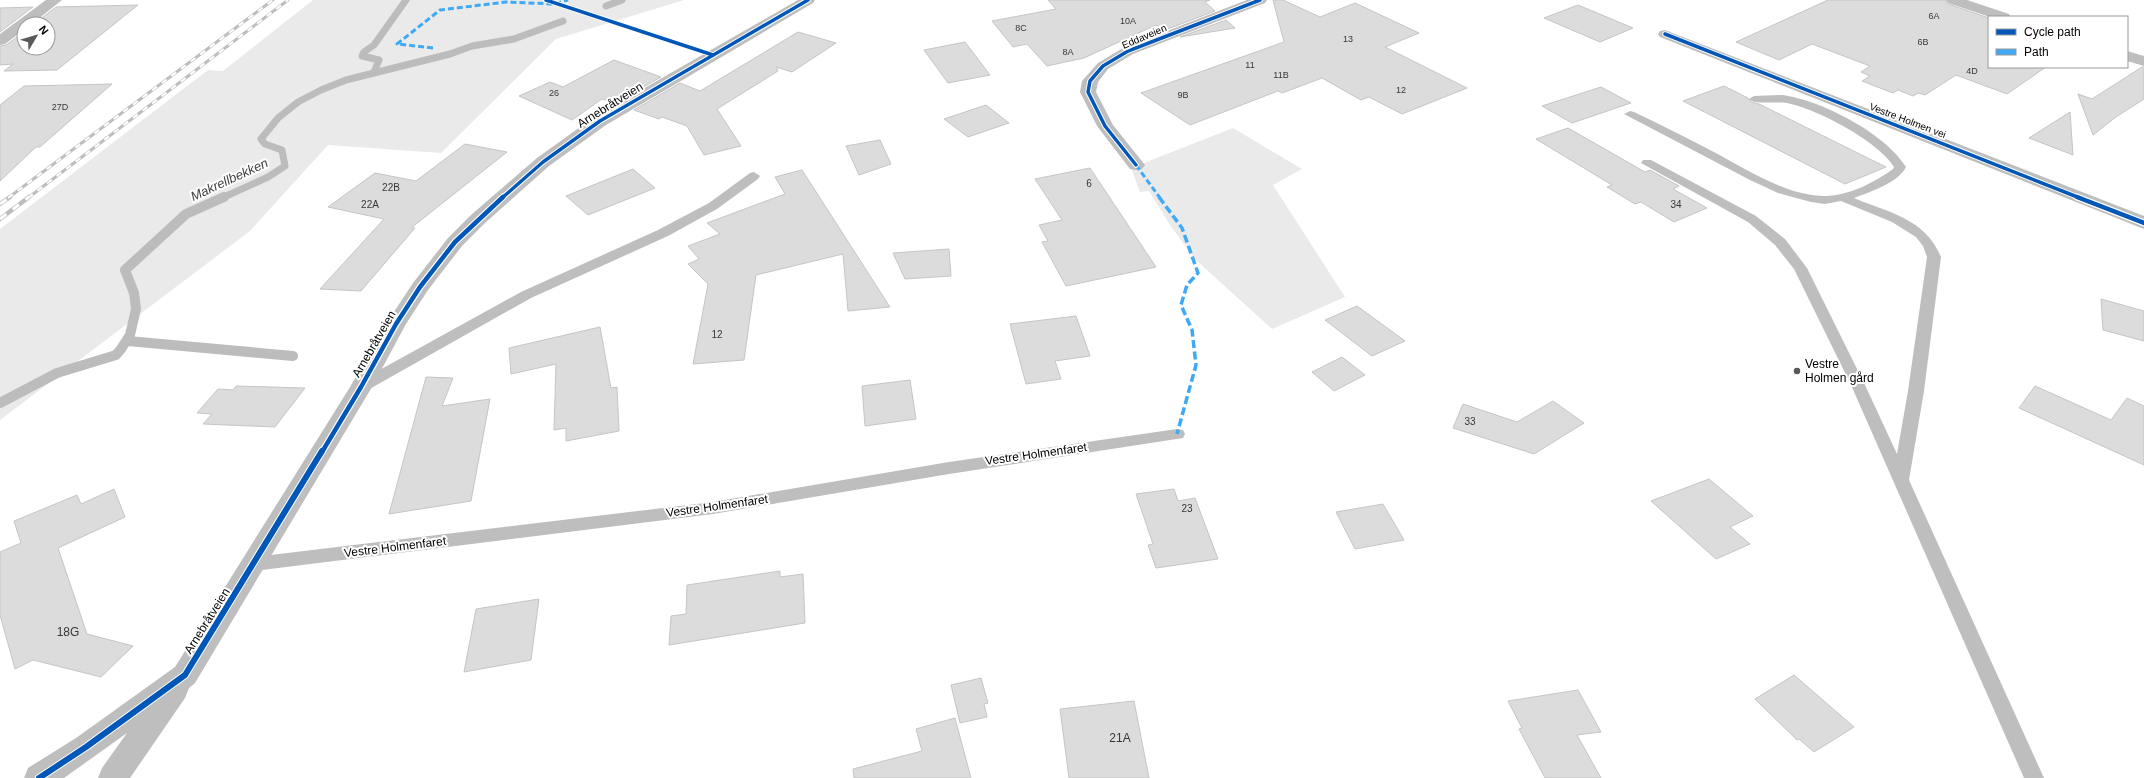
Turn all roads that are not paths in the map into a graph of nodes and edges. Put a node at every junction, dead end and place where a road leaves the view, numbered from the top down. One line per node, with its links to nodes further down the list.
1 (55, 0): 7 (street)
2 (808, 0): 17 (street, Arnebråtveien)
3 (1260, 0): 13 (street, Eddaveien)
4 (1953, 0): 5 (street)
5 (2001, 16)
6 (1665, 34): 16 (street, Vestre Holmen vei)
7 (0, 41)
8 (2128, 56): 9 (street)
9 (2144, 61)
10 (1754, 99): 15 (lane)
11 (1630, 114): 15 (lane)
12 (1647, 164): 19 (lane)
13 (1136, 165)
14 (754, 176): 17 (lane)
15 (1844, 198): 19 (lane)
16 (2144, 223)
17 (361, 387): 20 (street, Arnebråtveien)
18 (1177, 434): 20 (lane, Vestre Holmenfaret)
19 (1900, 482): 24 (lane)
20 (254, 564): 21 (street, Arnebråtveien)
21 (185, 675): 22 (street, Arnebråtveien); 23 (street)
22 (40, 778)
23 (113, 778)
24 (2034, 778)

